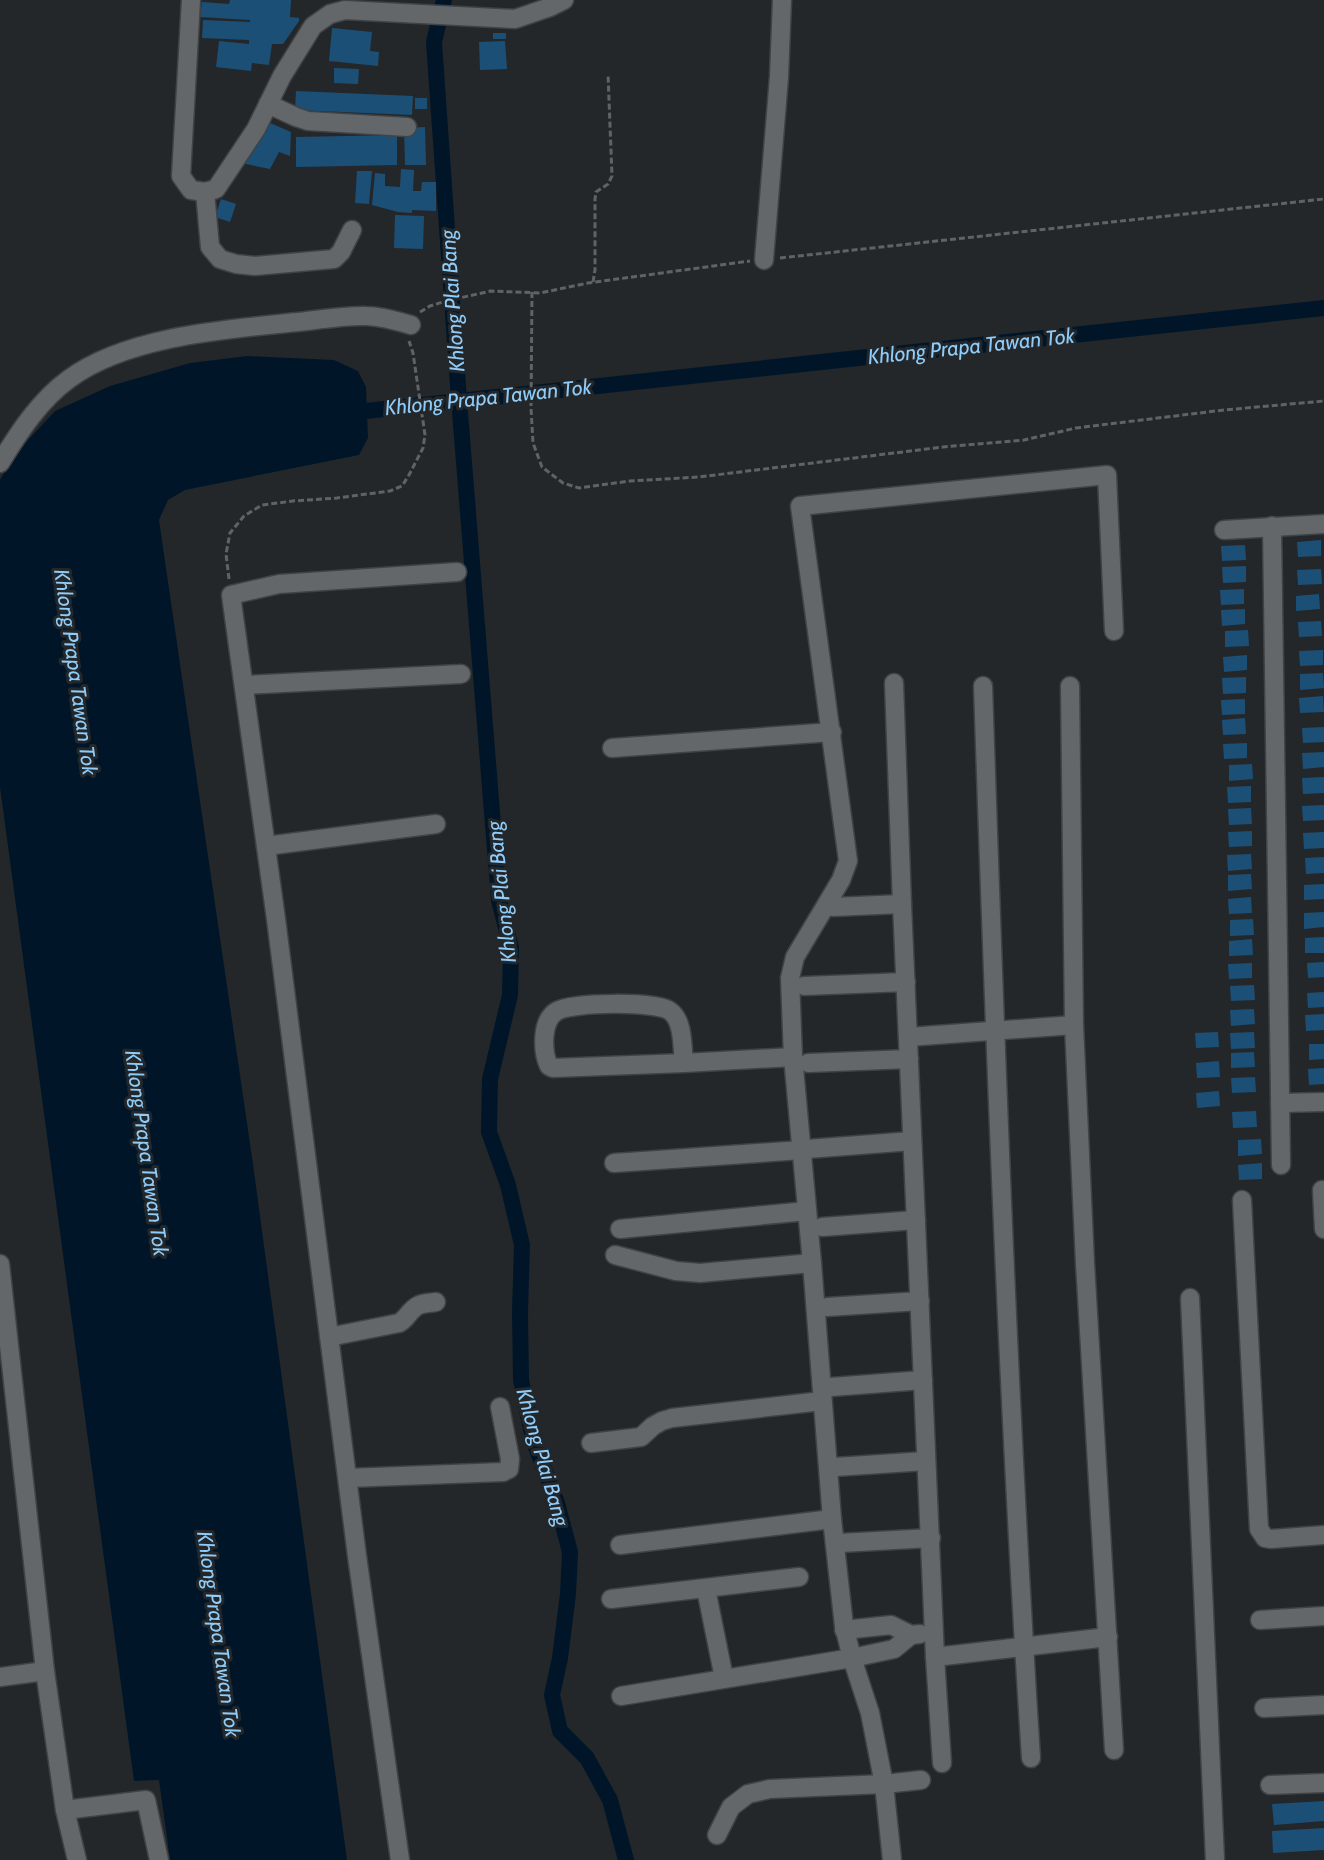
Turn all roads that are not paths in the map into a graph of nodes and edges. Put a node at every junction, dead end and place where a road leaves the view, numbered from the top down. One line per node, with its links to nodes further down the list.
1 (191, 0): 6 (street)
2 (564, 0): 4 (street)
3 (782, 0): 8 (street)
4 (268, 104): 5 (street); 6 (street)
5 (407, 127)
6 (205, 192): 7 (street)
7 (352, 231)
8 (765, 251)
9 (411, 325): 10 (street)
10 (0, 463)
11 (1324, 525): 12 (street)
12 (1272, 526): 13 (street); 36 (street)
13 (1224, 530)
14 (457, 572): 18 (street)
15 (1114, 631): 21 (street)
16 (462, 674): 18 (street)
17 (894, 683): 25 (street)
18 (244, 685): 24 (street)
19 (983, 686): 30 (street)
20 (1070, 686): 29 (street)
21 (832, 732): 22 (street); 33 (street)
22 (612, 748)
23 (436, 824): 24 (street)
24 (266, 846): 55 (street)
25 (902, 904): 26 (street); 27 (street)
26 (833, 907)
27 (906, 982): 28 (street); 31 (street)
28 (804, 986)
29 (1074, 1025): 30 (street); 76 (street)
30 (994, 1032): 31 (street); 77 (street)
31 (908, 1037): 32 (street)
32 (909, 1059): 33 (street); 37 (street)
33 (800, 1060): 34 (street); 38 (street)
34 (684, 1063): 34 (street)
35 (1324, 1102): 36 (street)
36 (1280, 1103): 40 (street)
37 (912, 1141): 38 (street); 44 (street)
38 (804, 1150): 39 (street); 43 (street)
39 (614, 1163)
40 (1281, 1165)
41 (1322, 1190): 47 (street)
42 (1242, 1200): 64 (street)
43 (807, 1211): 46 (street); 49 (street)
44 (916, 1220): 45 (street); 52 (street)
45 (822, 1227)
46 (620, 1229)
47 (1324, 1229)
48 (615, 1255): 49 (street)
49 (812, 1263): 57 (street)
50 (0, 1264): 80 (street)
51 (1190, 1298): 99 (street)
52 (920, 1301): 54 (street); 56 (street)
53 (436, 1302): 55 (street)
54 (827, 1307)
55 (329, 1337): 62 (street)
56 (923, 1380): 57 (street); 60 (street)
57 (826, 1394): 59 (street); 63 (street)
58 (500, 1407): 62 (street)
59 (591, 1443)
60 (926, 1461): 61 (street); 65 (street)
61 (835, 1467)
62 (348, 1478): 97 (street)
63 (832, 1519): 67 (street); 73 (street)
64 (1324, 1535)
65 (931, 1538): 66 (street); 74 (street)
66 (840, 1544)
67 (620, 1545)
68 (799, 1577): 69 (street)
69 (706, 1589): 70 (street); 82 (street)
70 (612, 1599)
71 (1324, 1616): 72 (street)
72 (1260, 1620)
73 (844, 1630): 75 (street); 79 (street)
74 (934, 1633): 75 (street); 78 (street)
75 (911, 1635): 79 (street)
76 (1108, 1637): 77 (street); 86 (street)
77 (1024, 1647): 78 (street); 87 (street)
78 (935, 1657): 88 (street)
79 (852, 1658): 82 (street); 91 (street)
80 (45, 1671): 81 (street); 93 (street)
81 (0, 1677)
82 (724, 1678): 83 (street)
83 (621, 1696)
84 (1324, 1704): 85 (street)
85 (1264, 1708)
86 (1114, 1750)
87 (1031, 1758)
88 (942, 1763)
89 (921, 1780): 91 (street)
90 (1324, 1783): 92 (street)
91 (884, 1784): 94 (street); 98 (street)
92 (1270, 1785)
93 (65, 1810): 95 (street); 96 (street)
94 (717, 1835)
95 (77, 1860)
96 (159, 1860)
97 (400, 1860)
98 (892, 1860)
99 (1215, 1860)

